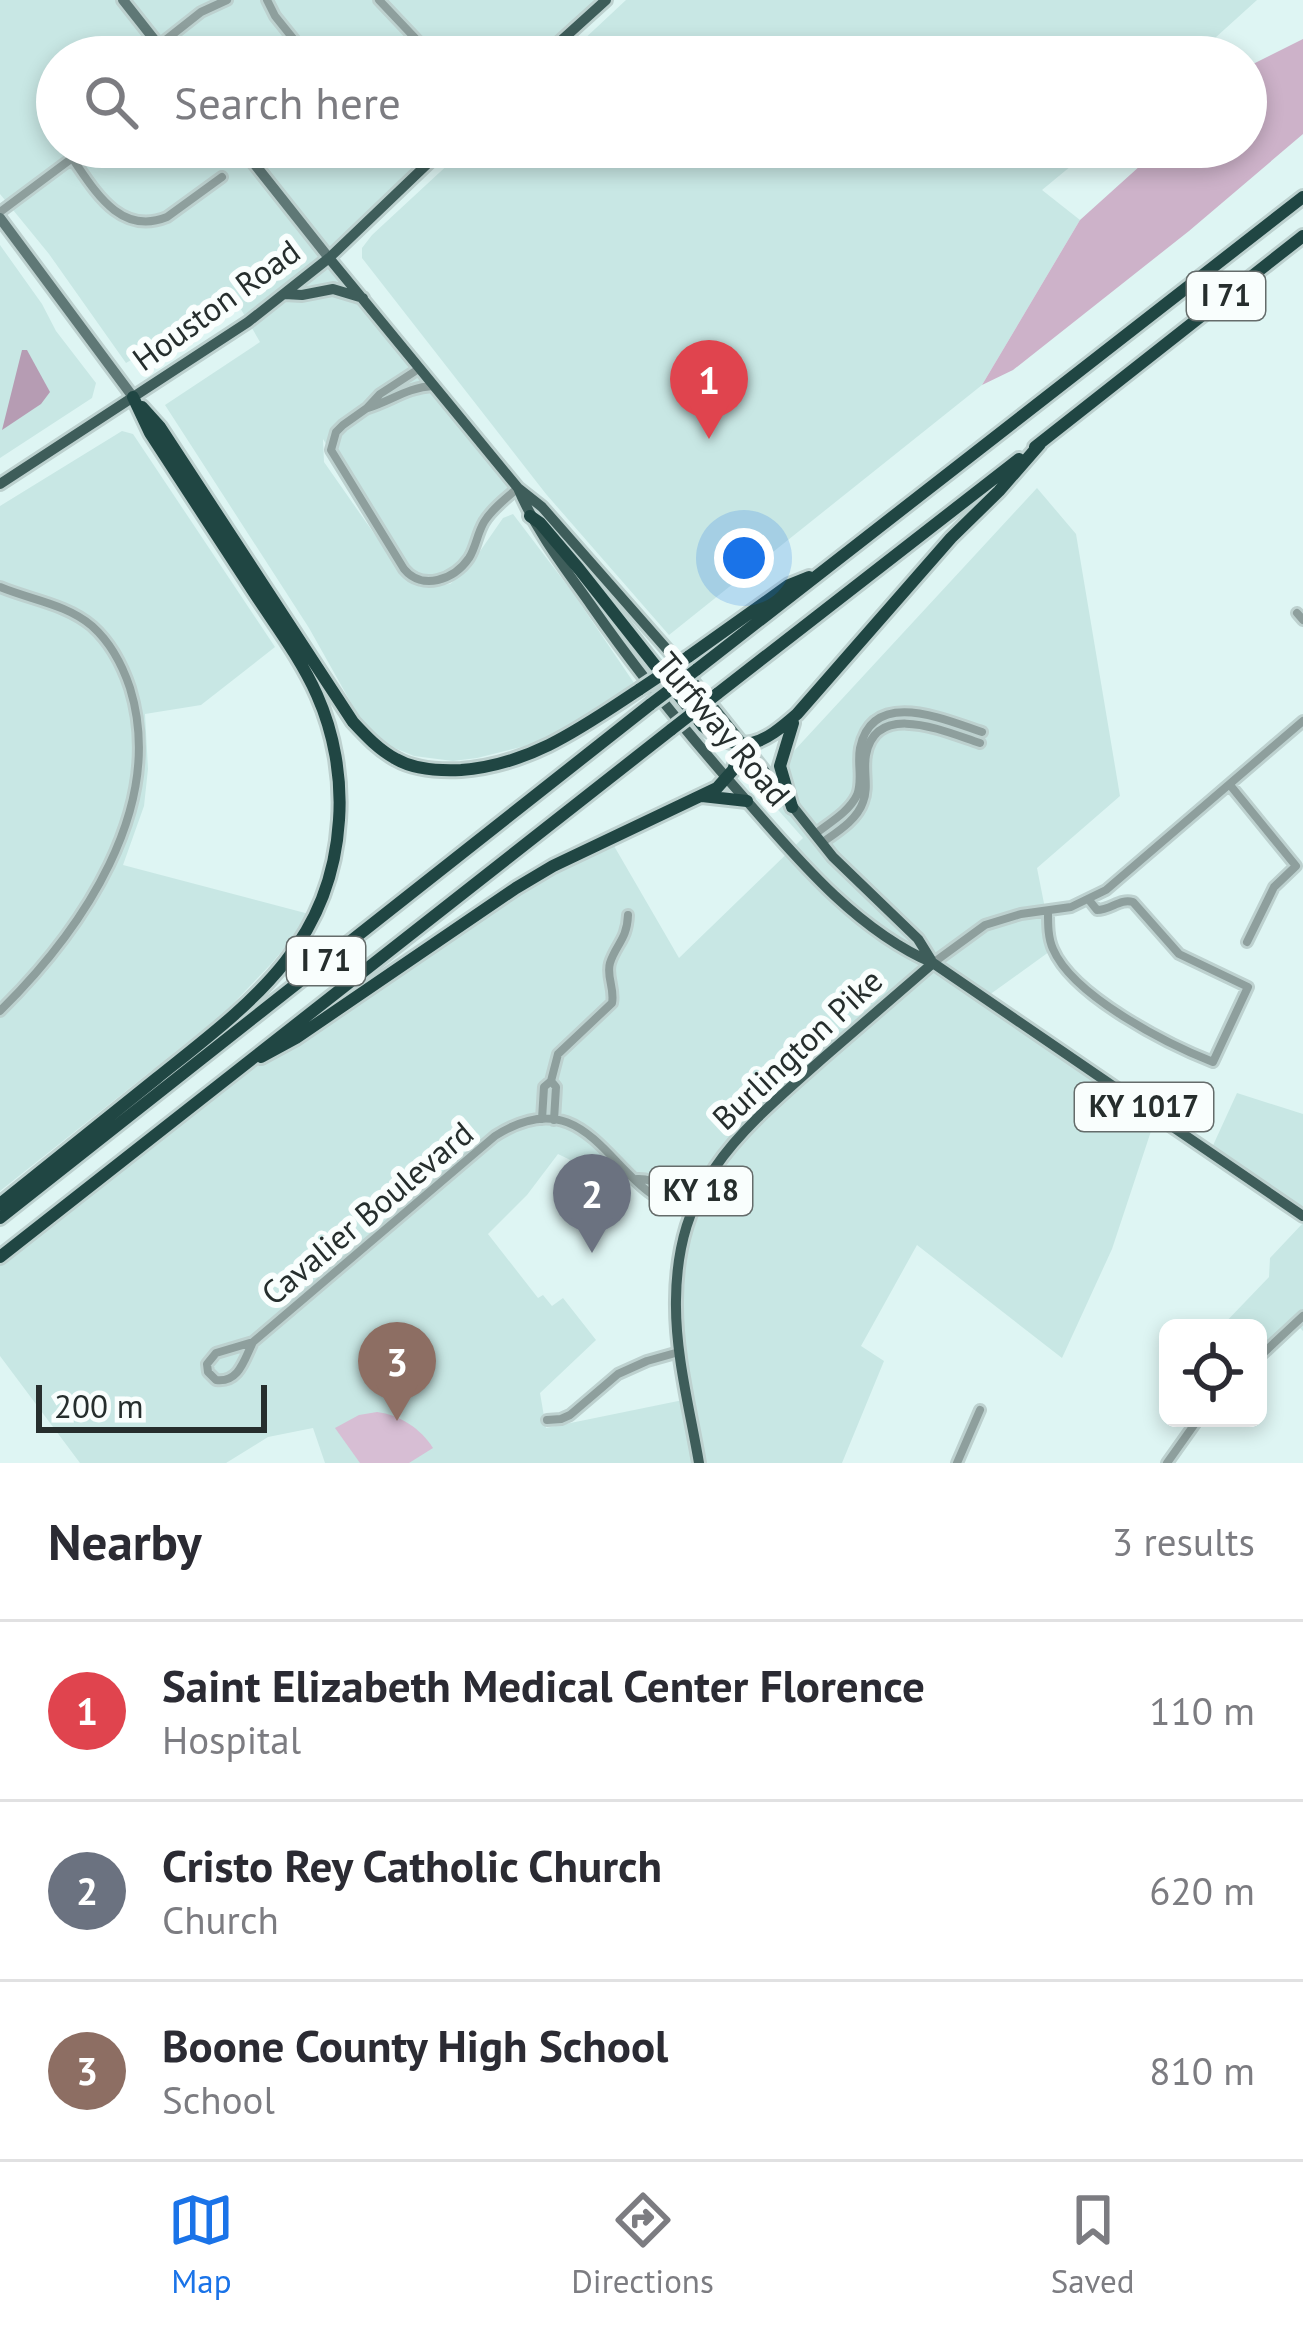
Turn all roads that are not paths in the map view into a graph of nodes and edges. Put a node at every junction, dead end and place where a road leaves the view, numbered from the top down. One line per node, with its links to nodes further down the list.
1 (123, 0): 6 (main road)
2 (227, 0): 7 (street)
3 (267, 0): 8 (street)
4 (379, 0): 9 (street)
5 (606, 0): 10 (main road)
6 (152, 36)
7 (169, 36)
8 (291, 36)
9 (413, 36)
10 (566, 36)
11 (59, 168): 17 (street)
12 (80, 168): 15 (street)
13 (258, 168): 19 (main road, Turfway Road / KY 1017)
14 (423, 168): 19 (main road, Houston Road)
15 (222, 177)
16 (1303, 197): 31 (highway, I 71)
17 (0, 215): 24 (main road)
18 (1303, 236): 26 (highway, I 71)
19 (329, 258): 20 (main road, Houston Road); 21 (main road, Turfway Road / KY 1017)
20 (285, 294): 21 (main road); 24 (main road, Houston Road)
21 (363, 298): 22 (main road, Turfway Road / KY 1017)
22 (420, 368): 23 (main road, Turfway Road / KY 1017); 25 (street)
23 (435, 386): 25 (street); 28 (main road, Turfway Road / KY 1017)
24 (133, 398): 27 (main road, Houston Road); 31 (highway, bridge); 53 (highway)
25 (367, 408): 28 (street)
26 (1040, 443): 32 (highway); 49 (highway, I 71, bridge)
27 (0, 484)
28 (518, 488): 29 (main road, Turfway Road / KY 1017); 36 (main road, Turfway Road / KY 1017)
29 (530, 516): 36 (highway); 37 (main road, Turfway Road / KY 1017)
30 (0, 587): 48 (street)
31 (692, 663): 56 (highway, I 71, bridge)
32 (797, 714): 36 (highway); 41 (highway)
33 (1303, 721): 38 (street)
34 (982, 732): 42 (street)
35 (980, 743): 42 (street)
36 (742, 745): 37 (highway); 41 (main road, Turfway Road / KY 1017)
37 (727, 778): 39 (highway); 40 (main road, Turfway Road / KY 1017)
38 (1230, 784): 43 (street); 46 (street)
39 (701, 796): 40 (highway); 49 (highway)
40 (747, 801): 47 (main road, Turfway Road / KY 1017)
41 (792, 807): 42 (main road, Turfway Road / KY 1017)
42 (819, 838): 47 (main road, Turfway Road / KY 1017)
43 (1089, 900): 44 (street); 44 (street)
44 (1048, 912): 47 (street)
45 (628, 915): 50 (street)
46 (1247, 941)
47 (933, 963): 54 (main road, Burlington Pike / KY 18); 55 (main road, Turfway Road / KY 1017)
48 (0, 1011)
49 (238, 1068): 57 (highway, I 71)
50 (550, 1081): 51 (street); 52 (street)
51 (542, 1119): 52 (street, Cavalier Boulevard); 59 (street, Cavalier Boulevard)
52 (554, 1120): 54 (street, Cavalier Boulevard)
53 (0, 1204)
54 (693, 1207): 61 (main road, Burlington Pike / KY 18)
55 (1303, 1216)
56 (0, 1218)
57 (0, 1256)
58 (1303, 1316): 60 (street)
59 (253, 1342): 59 (street, Cavalier Boulevard)
60 (1267, 1350)
61 (681, 1352): 63 (street); 65 (main road, Burlington Pike / KY 18)
62 (980, 1410): 66 (street)
63 (547, 1420)
64 (1193, 1427): 67 (street)
65 (699, 1463)
66 (957, 1463)
67 (1167, 1463)

